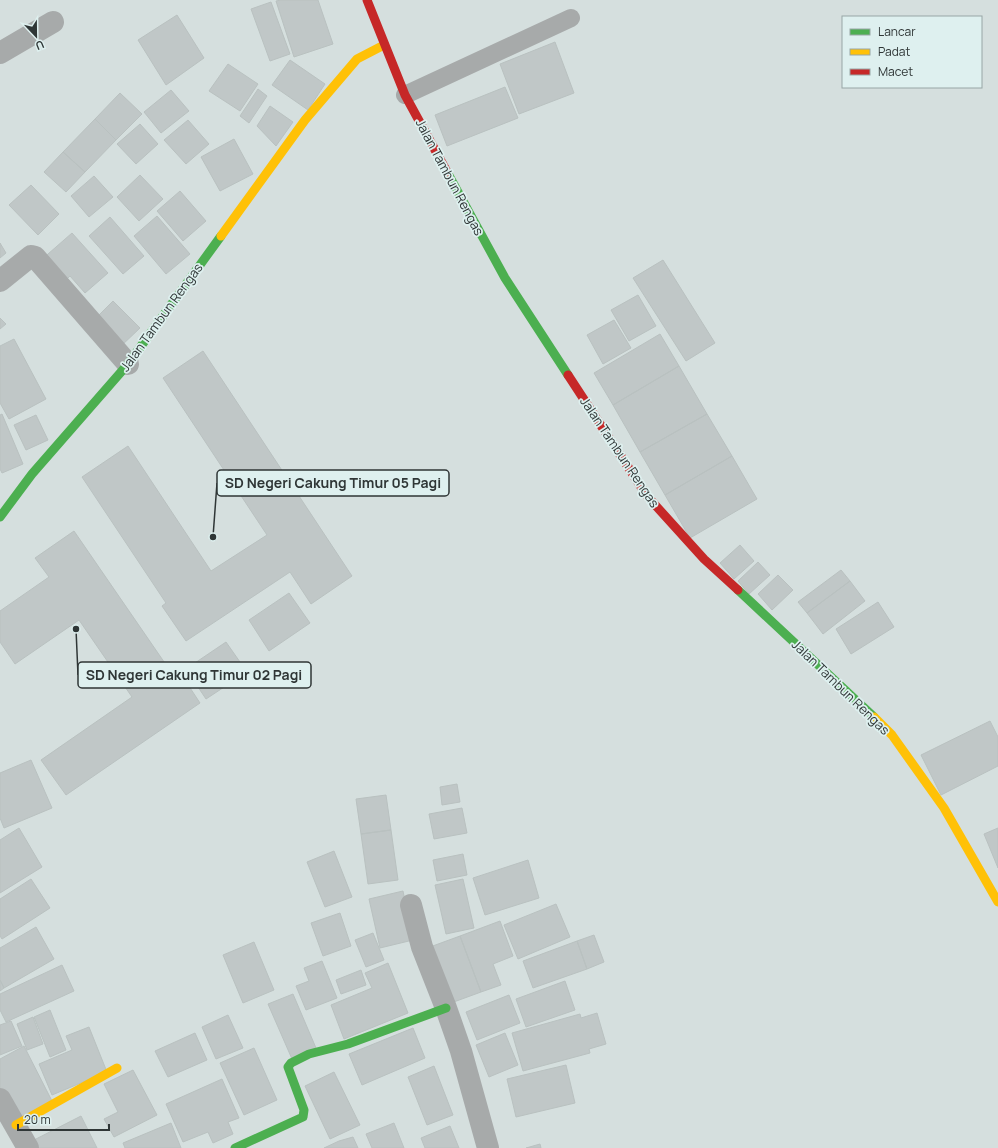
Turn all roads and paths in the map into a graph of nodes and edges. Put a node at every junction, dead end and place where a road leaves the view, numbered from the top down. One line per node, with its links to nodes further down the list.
1 (367, 0): 4 (street, Jalan Tambun Rengas)
2 (571, 18): 6 (lane)
3 (53, 22): 5 (street)
4 (384, 45): 6 (street, Jalan Tambun Rengas); 8 (street, Jalan Tambun Rengas)
5 (0, 53)
6 (405, 95): 10 (street, Jalan Tambun Rengas)
7 (0, 281): 8 (street)
8 (128, 364): 9 (street, Jalan Tambun Rengas)
9 (0, 517)
10 (998, 902)
11 (411, 905): 12 (street)
12 (446, 1008): 17 (street); 18 (street)
13 (117, 1068): 15 (street)
14 (0, 1099): 15 (street)
15 (16, 1125): 16 (street)
16 (28, 1148)
17 (236, 1148)
18 (488, 1148)

